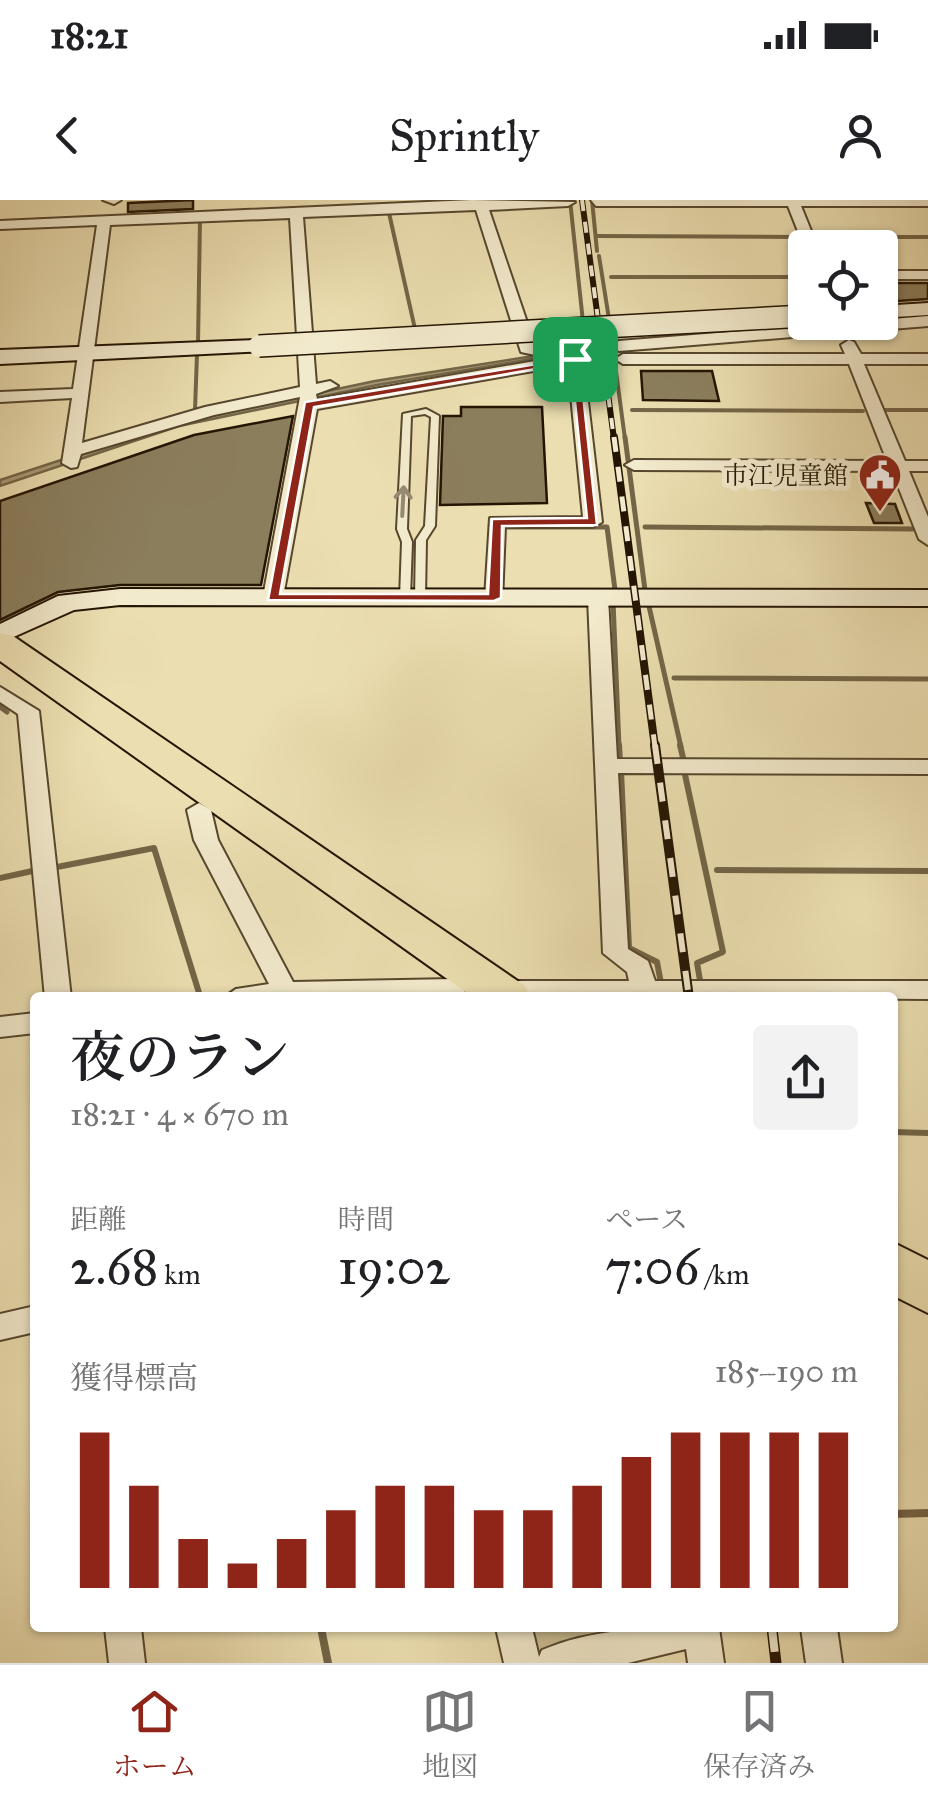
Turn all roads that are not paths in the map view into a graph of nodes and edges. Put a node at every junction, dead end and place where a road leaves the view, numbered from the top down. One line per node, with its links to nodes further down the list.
1 (112, 200): 9 (street)
2 (337, 200): 8 (street)
3 (793, 201): 5 (street); 6 (street); 11 (street)
4 (568, 202): 7 (street)
5 (596, 202)
6 (928, 202)
7 (480, 203): 8 (street); 21 (street)
8 (311, 209): 9 (street); 27 (street)
9 (106, 220): 10 (street); 22 (street)
10 (0, 225)
11 (805, 230)
12 (898, 275): 13 (street)
13 (928, 275)
14 (898, 312): 15 (street)
15 (925, 313): 17 (street)
16 (788, 317): 22 (street, bridge)
17 (898, 317)
18 (788, 332): 24 (street)
19 (847, 340): 24 (street)
20 (582, 344): 21 (street)
21 (529, 352): 27 (street)
22 (86, 355): 23 (street); 26 (street)
23 (0, 358)
24 (854, 359): 25 (street); 30 (street)
25 (928, 359)
26 (80, 393): 27 (street); 28 (street)
27 (309, 396): 33 (street); 35 (street)
28 (0, 397)
29 (634, 466): 30 (street)
30 (896, 466): 31 (street); 32 (street)
31 (928, 466)
32 (928, 540)
33 (273, 598): 34 (street); 38 (street)
34 (412, 598): 34 (lane, one-way to 34); 35 (street)
35 (494, 598): 36 (street)
36 (598, 598): 37 (street); 42 (street)
37 (928, 598)
38 (0, 635)
39 (0, 644): 49 (highway)
40 (0, 670): 44 (highway)
41 (0, 693): 46 (street)
42 (610, 766): 43 (street); 50 (street)
43 (928, 767)
44 (199, 810): 47 (street); 48 (highway)
45 (928, 990): 51 (street)
46 (57, 992)
47 (287, 992)
48 (480, 992)
49 (481, 992)
50 (643, 992)
51 (814, 992)
52 (30, 1024): 53 (street)
53 (0, 1027)
54 (898, 1269): 55 (highway)
55 (928, 1290)
56 (898, 1302): 58 (highway)
57 (30, 1320): 59 (street)
58 (928, 1324)
59 (0, 1327)
60 (123, 1632): 65 (street)
61 (515, 1632): 66 (street)
62 (682, 1632): 67 (street)
63 (699, 1632): 68 (street)
64 (820, 1632): 69 (street)
65 (127, 1663)
66 (522, 1663)
67 (556, 1663)
68 (706, 1663)
69 (824, 1663)

